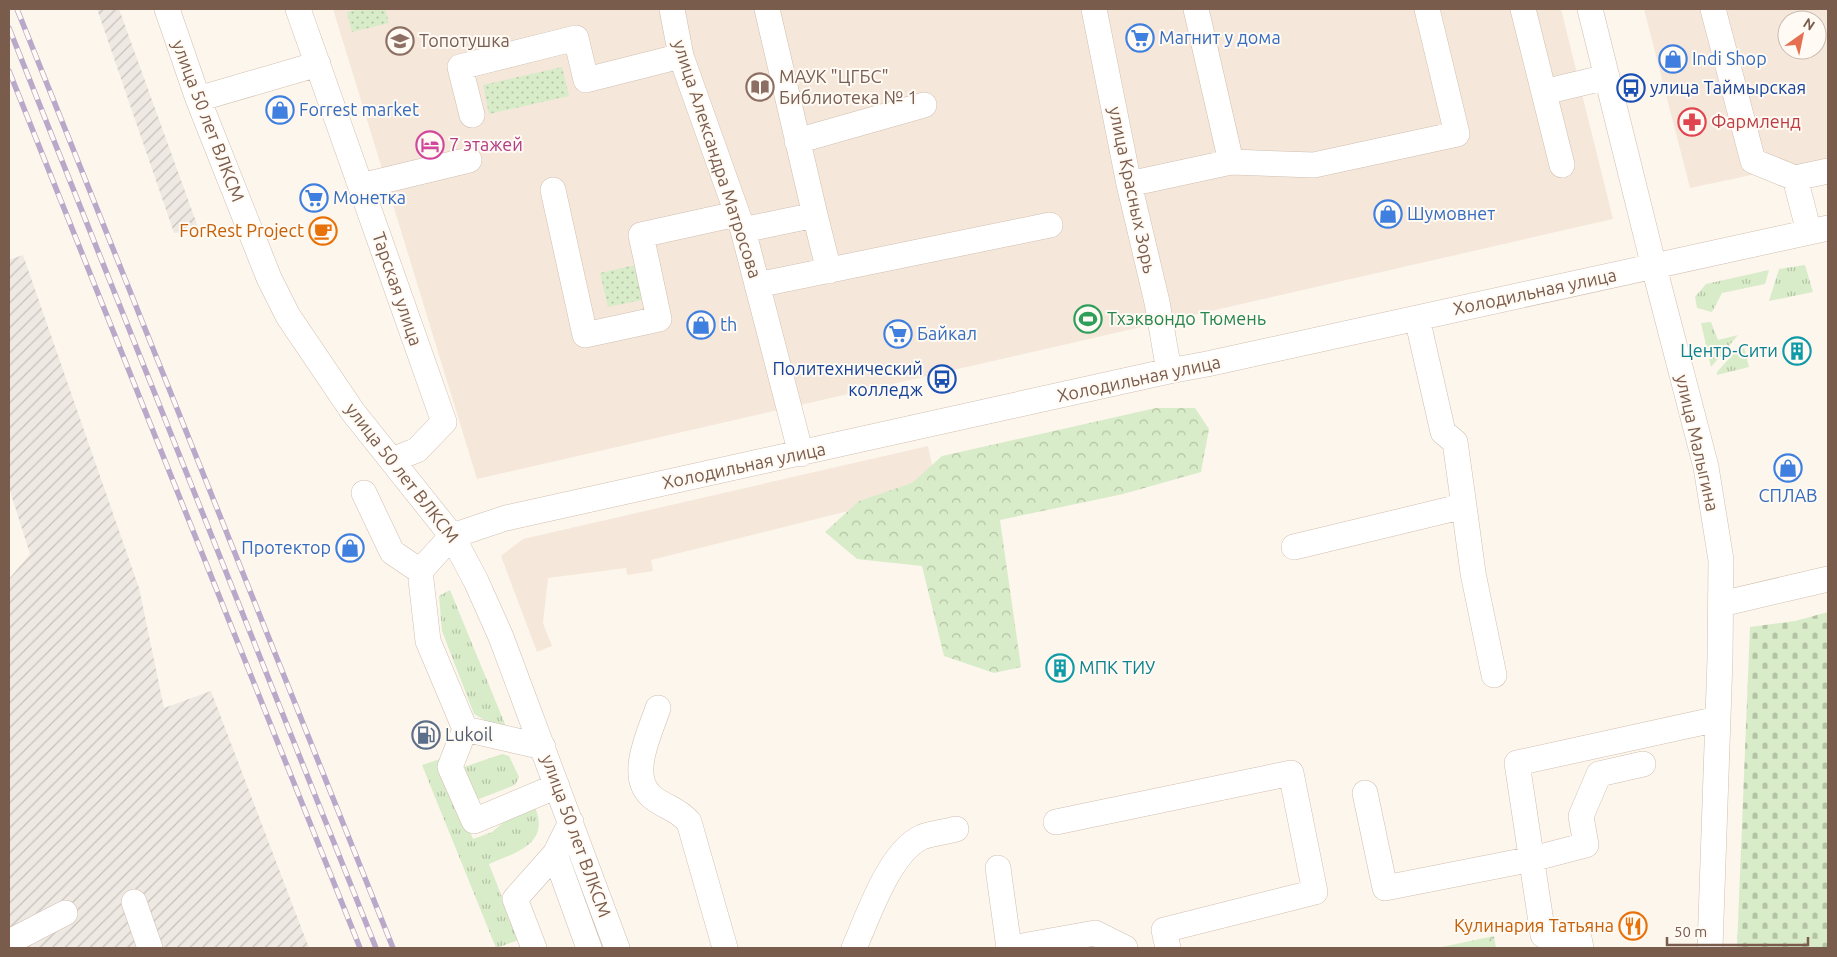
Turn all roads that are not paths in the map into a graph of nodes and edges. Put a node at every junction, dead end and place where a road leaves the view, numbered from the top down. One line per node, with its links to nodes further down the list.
1 (167, 9): 15 (street, улица 50 лет ВЛКСМ)
2 (298, 9): 12 (street, Тарская улица)
3 (672, 9): 11 (street, улица Александра Матросова)
4 (767, 9): 18 (street)
5 (1094, 9): 24 (street, улица Красных Зорь)
6 (1196, 9): 20 (street)
7 (1427, 9): 20 (street)
8 (1523, 9): 14 (street)
9 (1590, 9): 13 (street, улица Малыгина)
10 (1713, 9): 23 (street)
11 (681, 56): 17 (street); 28 (street, улица Александра Матросова)
12 (318, 64): 15 (street); 25 (street, Тарская улица)
13 (1607, 77): 14 (street); 31 (street, улица Малыгина)
14 (1544, 92): 21 (street)
15 (198, 99): 37 (street, улица 50 лет ВЛКСМ)
16 (924, 105): 18 (street)
17 (472, 115)
18 (797, 141): 27 (street)
19 (469, 160): 25 (street)
20 (1231, 162): 24 (street)
21 (1562, 165)
22 (1828, 170): 23 (street)
23 (1795, 178): 30 (street)
24 (1129, 184): 35 (street, улица Красных Зорь)
25 (361, 186): 37 (street, Тарская улица)
26 (553, 190): 28 (street)
27 (814, 215): 28 (street); 32 (street)
28 (740, 222): 33 (street, улица Александра Матросова)
29 (1050, 225): 32 (street)
30 (1819, 230): 31 (street, Холодильная улица)
31 (1654, 266): 34 (street, Холодильная улица); 44 (street, улица Малыгина)
32 (829, 271): 33 (street)
33 (757, 285): 36 (street, улица Александра Матросова)
34 (1417, 318): 35 (street, Холодильная улица); 39 (street)
35 (1169, 370): 36 (street, Холодильная улица)
36 (800, 454): 40 (street, Холодильная улица)
37 (392, 460): 40 (street, улица 50 лет ВЛКСМ)
38 (364, 493): 42 (street)
39 (1464, 506): 41 (street); 45 (street)
40 (452, 536): 42 (street); 49 (street, улица 50 лет ВЛКСМ)
41 (1294, 547)
42 (420, 571): 48 (street)
43 (1828, 579): 44 (street)
44 (1721, 604): 47 (street, улица Малыгина)
45 (1494, 675)
46 (658, 708): 66 (street)
47 (1718, 719): 57 (street); 72 (street, улица Малыгина)
48 (465, 729): 49 (street); 51 (street)
49 (543, 747): 51 (street, улица 50 лет ВЛКСМ)
50 (1643, 764): 57 (street)
51 (557, 786): 53 (street, улица 50 лет ВЛКСМ)
52 (1365, 793): 57 (street)
53 (570, 822): 56 (street); 65 (street, улица 50 лет ВЛКСМ)
54 (1056, 822): 70 (street)
55 (956, 829): 67 (street)
56 (555, 854): 63 (street); 64 (street)
57 (1532, 860): 71 (street)
58 (998, 868): 68 (street)
59 (134, 902): 62 (street)
60 (65, 913): 61 (street)
61 (9, 942)
62 (150, 948)
63 (534, 948)
64 (590, 948)
65 (617, 948)
66 (725, 948)
67 (854, 948)
68 (1011, 948): 69 (street)
69 (1125, 948)
70 (1168, 948)
71 (1581, 948)
72 (1710, 948)

